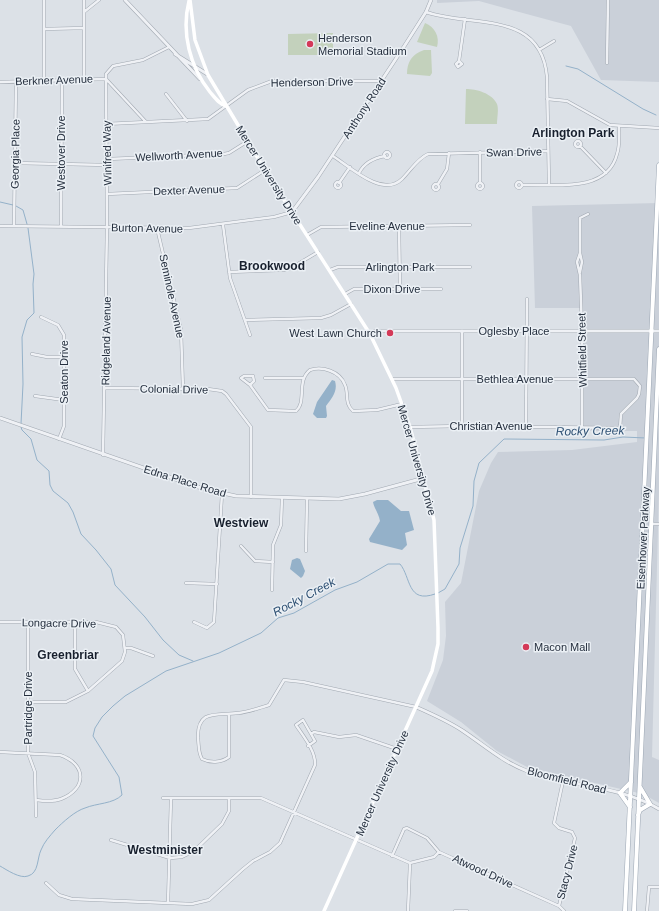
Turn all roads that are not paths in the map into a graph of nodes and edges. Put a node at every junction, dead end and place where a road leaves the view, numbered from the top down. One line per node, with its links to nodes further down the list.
1 (44, 0): 11 (street)
2 (84, 0): 8 (street)
3 (100, 0): 8 (street)
4 (127, 0): 14 (street)
5 (190, 0): 18 (main road, Mercer University Drive); 20 (main road, Mercer University Drive)
6 (431, 0): 9 (street, Anthony Road)
7 (608, 0): 19 (street)
8 (84, 12): 12 (street)
9 (426, 12): 10 (street); 26 (street, Anthony Road)
10 (465, 19): 15 (street); 17 (street)
11 (44, 28): 12 (street); 25 (street)
12 (84, 28): 21 (street)
13 (554, 41): 15 (street)
14 (169, 47): 16 (street); 22 (street, Berkner Avenue)
15 (539, 50): 30 (street)
16 (175, 54): 18 (street); 23 (street)
17 (459, 61)
18 (192, 63): 20 (street); 23 (main road, Mercer University Drive)
19 (607, 63)
20 (208, 75): 31 (main road, Mercer University Drive)
21 (84, 79): 22 (street, Berkner Avenue); 24 (street, Berkner Avenue)
22 (106, 79): 33 (street); 34 (street, Winifred Way)
23 (200, 79): 31 (main road, Mercer University Drive)
24 (62, 80): 25 (street, Berkner Avenue); 46 (street, Westover Drive)
25 (44, 81): 28 (street, Berkner Avenue)
26 (381, 81): 31 (street, Henderson Drive); 42 (street, Anthony Road)
27 (0, 82): 28 (street, Berkner Avenue)
28 (16, 82): 45 (street, Georgia Place)
29 (166, 94): 32 (street)
30 (547, 99): 35 (street); 40 (street)
31 (226, 106): 32 (street, Henderson Drive); 37 (main road, Mercer University Drive)
32 (186, 121): 33 (street, Henderson Drive)
33 (146, 122): 34 (street, Henderson Drive)
34 (106, 124): 44 (street, Winifred Way)
35 (619, 127): 36 (street); 52 (street)
36 (659, 128)
37 (248, 141): 44 (street, Wellworth Avenue); 50 (main road, Mercer University Drive)
38 (580, 146): 52 (street)
39 (480, 152): 40 (street, Swan Drive); 41 (street, Swan Drive); 53 (street, Swan Drive)
40 (548, 152): 56 (street)
41 (449, 153): 51 (street, Swan Drive); 55 (street)
42 (333, 156): 49 (street, Swan Drive); 59 (street, Anthony Road)
43 (385, 156): 51 (street)
44 (108, 159): 47 (street, Winifred Way)
45 (15, 163): 46 (street); 64 (street, Georgia Place)
46 (61, 164): 47 (street); 65 (street, Westover Drive)
47 (107, 165): 58 (street, Winifred Way)
48 (659, 165): 87 (main road, Eisenhower Parkway)
49 (350, 167): 51 (street, Swan Drive); 54 (street)
50 (265, 170): 58 (street, Dexter Avenue); 59 (main road, Mercer University Drive)
51 (359, 173)
52 (606, 173): 56 (street)
53 (480, 182)
54 (340, 183)
55 (438, 184)
56 (549, 184): 57 (street)
57 (522, 185)
58 (107, 194): 67 (street, Winifred Way)
59 (292, 212): 61 (street, Burton Avenue); 69 (main road, Mercer University Drive)
60 (588, 214): 71 (street, Whitfield Street)
61 (223, 225): 68 (street, Burton Avenue); 75 (street)
62 (470, 225): 66 (street, Eveline Avenue)
63 (0, 226): 64 (street, Burton Avenue)
64 (14, 226): 65 (street, Burton Avenue)
65 (61, 226): 67 (street, Burton Avenue)
66 (400, 226): 69 (street, Eveline Avenue); 72 (street)
67 (108, 227): 68 (street, Burton Avenue); 101 (street, Ridgeland Avenue)
68 (157, 228): 102 (street, Seminole Avenue)
69 (307, 235): 70 (main road, Mercer University Drive)
70 (318, 252): 74 (main road, Mercer University Drive); 75 (street)
71 (580, 253): 76 (street, Whitfield Street); 76 (street, Whitfield Street)
72 (400, 266): 73 (street, Arlington Park); 74 (street, Arlington Park); 78 (street)
73 (470, 267)
74 (330, 270): 79 (main road, Mercer University Drive)
75 (229, 272): 83 (street)
76 (580, 272): 84 (street, Whitfield Street)
77 (441, 288): 78 (street, Dixon Drive)
78 (400, 289): 79 (street, Dixon Drive)
79 (345, 294): 81 (main road, Mercer University Drive)
80 (527, 299): 86 (street)
81 (351, 304): 83 (street); 89 (main road, Mercer University Drive)
82 (41, 317): 93 (street, Seaton Drive)
83 (246, 320): 90 (street)
84 (582, 330): 86 (street, Oglesby Place); 87 (street, Oglesby Place); 99 (street, Whitfield Street)
85 (462, 331): 86 (street, Oglesby Place); 89 (street, Oglesby Place); 97 (street)
86 (526, 331): 98 (street)
87 (652, 331): 88 (street, Oglesby Place); 143 (main road, Eisenhower Parkway)
88 (659, 331)
89 (370, 334): 96 (main road, Mercer University Drive)
90 (250, 335)
91 (659, 349): 119 (main road, Eisenhower Parkway)
92 (32, 354): 93 (street)
93 (65, 357): 104 (street, Seaton Drive)
94 (265, 378): 95 (street)
95 (302, 378): 100 (street); 105 (street)
96 (392, 379): 97 (street, Bethlea Avenue); 105 (main road, Mercer University Drive)
97 (462, 379): 98 (street, Bethlea Avenue); 107 (street)
98 (526, 379): 99 (street, Bethlea Avenue); 109 (street)
99 (582, 379): 110 (street, Whitfield Street); 111 (street, Bethlea Avenue)
100 (250, 385): 100 (street)
101 (105, 388): 102 (street, Colonial Drive); 113 (street, Ridgeland Avenue)
102 (183, 389): 116 (street, Colonial Drive)
103 (35, 396): 104 (street)
104 (64, 400): 112 (street, Seaton Drive)
105 (402, 404): 108 (main road, Mercer University Drive)
106 (0, 418): 112 (street, Edna Place Road)
107 (462, 426): 108 (street, Christian Avenue); 109 (street, Christian Avenue)
108 (410, 427): 114 (main road, Mercer University Drive)
109 (526, 427): 110 (street, Christian Avenue)
110 (582, 427): 111 (street, Christian Avenue)
111 (621, 428)
112 (59, 440): 113 (street, Edna Place Road)
113 (103, 455): 115 (street, Edna Place Road)
114 (424, 478): 118 (street, Edna Place Road); 135 (main road, Mercer University Drive)
115 (222, 494): 116 (street, Edna Place Road); 125 (street)
116 (251, 497): 117 (street, Edna Place Road)
117 (282, 498): 118 (street, Edna Place Road); 123 (street)
118 (307, 499): 122 (street)
119 (651, 524): 120 (street); 144 (main road, Eisenhower Parkway)
120 (659, 524)
121 (241, 546): 123 (street)
122 (306, 551)
123 (273, 562): 126 (street)
124 (186, 583): 125 (street)
125 (217, 584): 129 (street)
126 (272, 590)
127 (0, 622): 128 (street, Longacre Drive)
128 (28, 622): 130 (street, Longacre Drive); 134 (street, Partridge Drive)
129 (194, 622)
130 (75, 623): 131 (street, Longacre Drive); 133 (street)
131 (125, 648): 132 (street); 133 (street)
132 (153, 656)
133 (88, 691): 134 (street)
134 (28, 702): 141 (street, Partridge Drive)
135 (416, 707): 136 (street); 139 (main road, Mercer University Drive); 142 (street, Bloomfield Road)
136 (229, 714): 136 (street)
137 (311, 734): 138 (street); 138 (street); 139 (street)
138 (308, 746): 155 (street)
139 (397, 749): 159 (main road, Mercer University Drive)
140 (0, 752): 141 (street)
141 (28, 753): 150 (street, Partridge Drive); 150 (street)
142 (564, 780): 145 (street, Bloomfield Road); 167 (street, Stacy Drive)
143 (632, 782): 145 (main road); 146 (main road, Eisenhower Parkway)
144 (639, 782): 151 (main road, Eisenhower Parkway); 152 (main road)
145 (620, 794): 146 (street, Bloomfield Road); 153 (main road)
146 (631, 797): 151 (street, Bloomfield Road); 153 (main road, Eisenhower Parkway)
147 (163, 798): 149 (street)
148 (229, 798): 149 (street); 155 (street); 162 (street)
149 (171, 799): 162 (street)
150 (36, 800): 156 (street, Partridge Drive)
151 (638, 800): 152 (street, Bloomfield Road); 157 (main road, Eisenhower Parkway)
152 (650, 804): 154 (street, Bloomfield Road); 157 (main road)
153 (630, 808): 173 (main road, Eisenhower Parkway)
154 (659, 809)
155 (294, 813): 159 (street); 166 (street)
156 (36, 816)
157 (637, 819): 174 (main road, Eisenhower Parkway)
158 (111, 840): 162 (street)
159 (356, 840): 161 (street); 168 (main road, Mercer University Drive)
160 (439, 852): 161 (street); 163 (street, Atwood Drive); 167 (street, Atwood Drive)
161 (392, 856): 163 (street)
162 (170, 858): 166 (street)
163 (410, 863): 169 (street)
164 (46, 883): 166 (street)
165 (659, 887): 175 (street)
166 (168, 903)
167 (559, 906): 172 (street, Atwood Drive)
168 (324, 911)
169 (408, 911)
170 (455, 911): 171 (street)
171 (467, 911)
172 (564, 911)
173 (625, 911)
174 (634, 911)
175 (647, 911)

